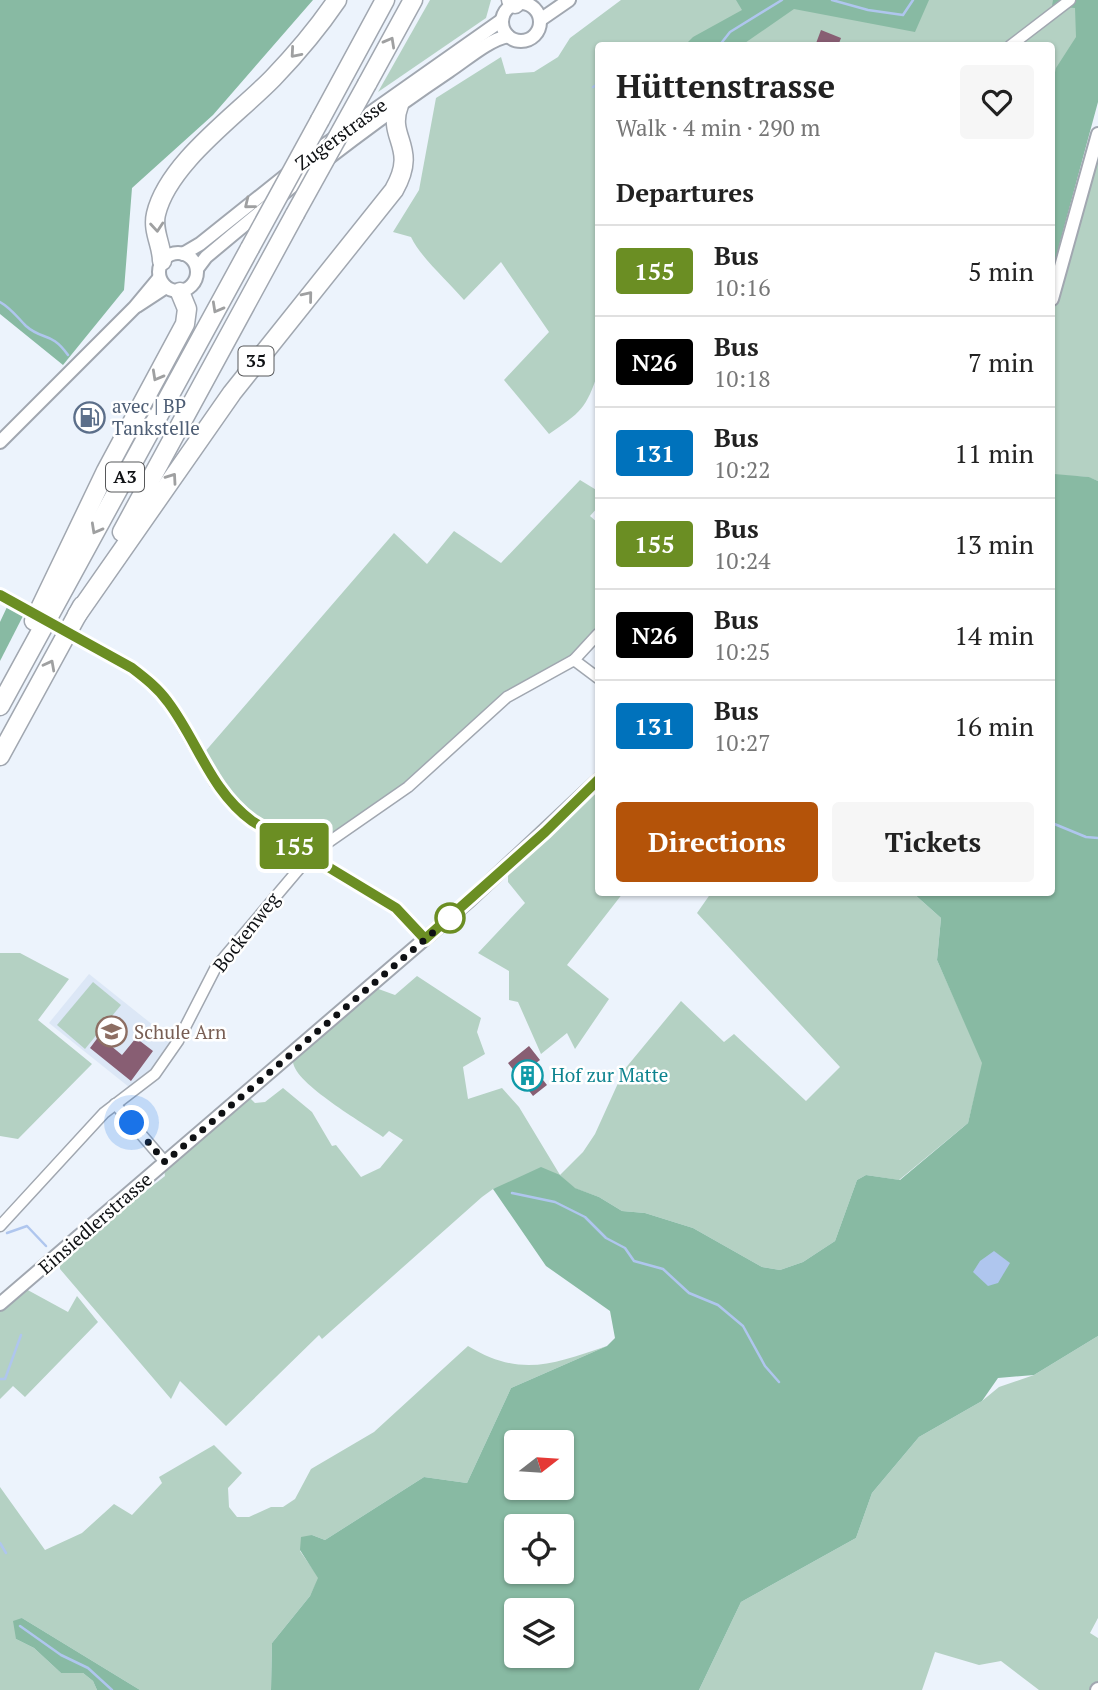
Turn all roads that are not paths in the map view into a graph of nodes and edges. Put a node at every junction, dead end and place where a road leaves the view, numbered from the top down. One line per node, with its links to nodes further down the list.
1 (337, 0): 16 (highway, one-way to 16)
2 (385, 0): 25 (highway, A3, one-way to 25, bridge)
3 (413, 0): 20 (highway, A3, one-way to 3, bridge)
4 (547, 0): 7 (main road, Zugerstrasse)
5 (569, 0): 9 (main road, Zugerstrasse)
6 (1070, 0): 11 (street)
7 (520, 3): 8 (main road, Zugerstrasse); 9 (main road)
8 (502, 20): 10 (main road); 14 (main road, Zugerstrasse, one-way to 14)
9 (540, 20): 10 (main road, Zugerstrasse)
10 (508, 36): 12 (main road, Zugerstrasse)
11 (1015, 42)
12 (399, 105): 15 (main road, Zugerstrasse); 20 (highway, 35, one-way to 12)
13 (1097, 138): 17 (main road)
14 (183, 254): 15 (main road); 16 (main road, Zugerstrasse)
15 (197, 269): 16 (main road, Zugerstrasse)
16 (167, 280): 18 (main road, Zugerstrasse); 24 (highway, one-way to 24)
17 (1055, 288)
18 (0, 442)
19 (0, 595): 28 (street, bridge)
20 (77, 615): 26 (highway, A3, one-way to 20)
21 (595, 637): 22 (street, Bockenweg)
22 (574, 660): 23 (street); 28 (street, Bockenweg)
23 (595, 676)
24 (0, 694)
25 (0, 706)
26 (0, 756)
27 (595, 783): 29 (main road, Einsiedlerstrasse)
28 (311, 856): 29 (street); 30 (street, Bockenweg)
29 (425, 939): 31 (main road, Einsiedlerstrasse)
30 (115, 1104): 31 (street); 32 (street, Bockenweg)
31 (165, 1162): 33 (main road, Einsiedlerstrasse)
32 (0, 1226)
33 (0, 1304)

